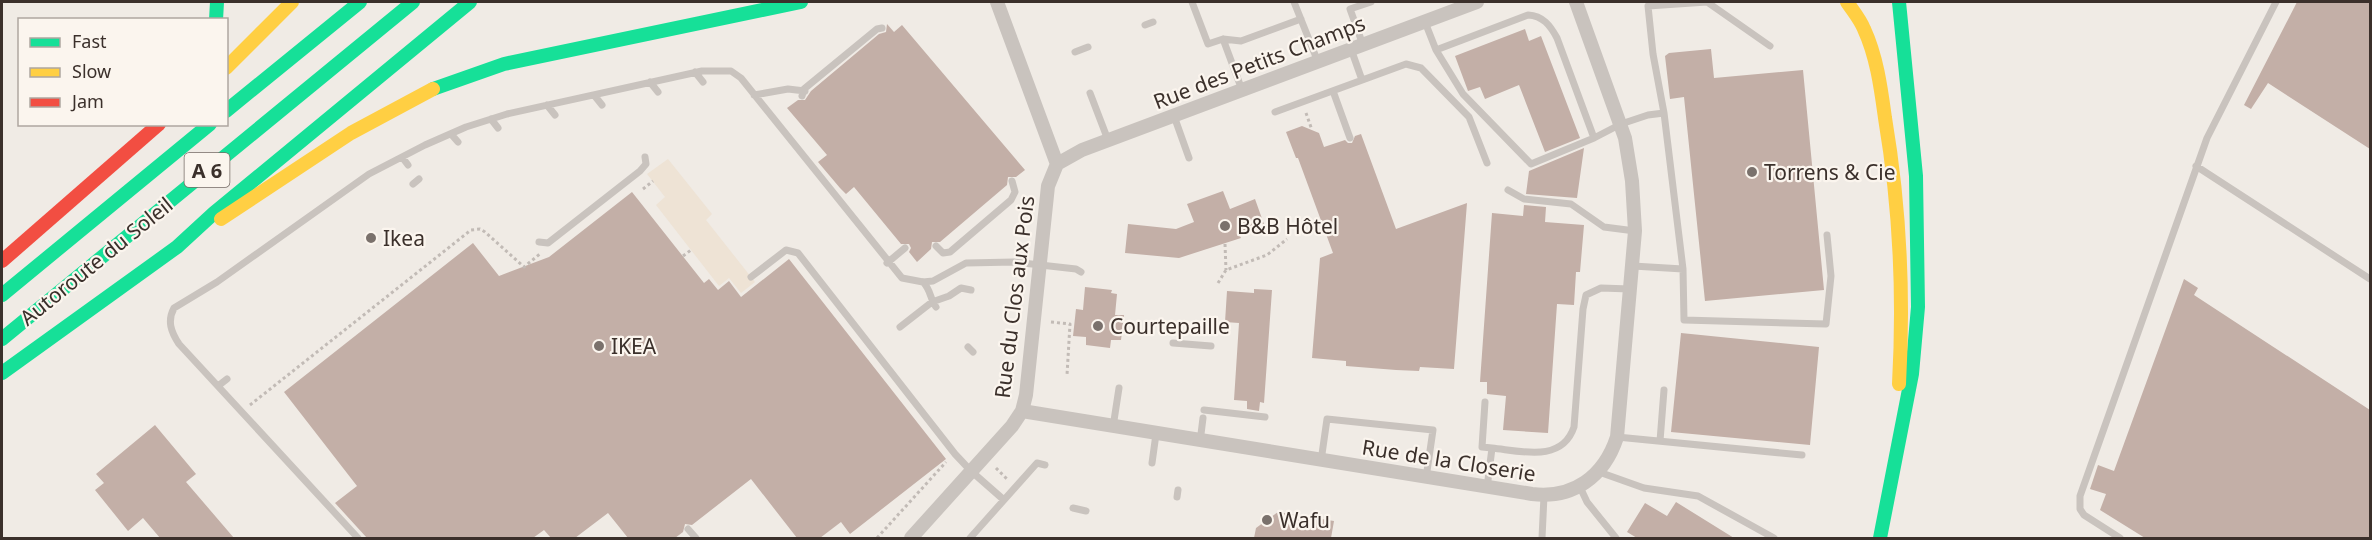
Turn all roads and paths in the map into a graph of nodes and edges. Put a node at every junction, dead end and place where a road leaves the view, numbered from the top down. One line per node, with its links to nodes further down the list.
1 (217, 2): 17 (main road)
2 (292, 2): 29 (main road)
3 (360, 2): 43 (main road)
4 (413, 2): 100 (main road, Autoroute du Soleil / A 6)
5 (470, 2): 78 (main road)
6 (801, 2): 78 (main road)
7 (992, 2): 18 (street)
8 (998, 2): 18 (street)
9 (1192, 2): 22 (lane)
10 (1294, 2): 19 (lane)
11 (1371, 2): 25 (lane)
12 (1477, 2): 20 (street, Rue des Petits Champs)
13 (1576, 2): 49 (street, Rue de la Closerie)
14 (1847, 2): 117 (main road)
15 (1899, 2): 117 (main road)
16 (2276, 2): 67 (lane)
17 (216, 18)
18 (1004, 18): 65 (street)
19 (1301, 19): 22 (lane); 28 (lane)
20 (1425, 22): 25 (street, Rue des Petits Champs); 26 (lane)
21 (882, 28): 39 (lane)
22 (1223, 39): 34 (lane)
23 (1770, 46): 45 (lane)
24 (1088, 47): 27 (lane)
25 (1357, 47): 28 (street, Rue des Petits Champs); 31 (lane)
26 (1436, 50): 57 (lane); 57 (lane)
27 (1075, 52)
28 (1318, 62): 34 (street, Rue des Petits Champs)
29 (228, 66)
30 (695, 72): 32 (lane); 33 (lane); 39 (lane)
31 (1362, 80): 36 (lane); 64 (lane)
32 (650, 82): 35 (lane); 38 (lane)
33 (704, 82)
34 (1242, 90): 47 (street, Rue des Petits Champs)
35 (658, 92)
36 (1333, 92): 40 (lane); 56 (lane)
37 (1090, 93): 58 (lane)
38 (594, 95): 41 (lane); 42 (lane)
39 (754, 95): 84 (lane)
40 (1302, 102): 44 (lane); 54 (path)
41 (547, 105): 46 (lane); 48 (lane)
42 (602, 105)
43 (228, 109)
44 (1275, 112)
45 (1664, 113): 49 (lane); 87 (lane)
46 (555, 115)
47 (1174, 116): 58 (street, Rue des Petits Champs); 63 (lane)
48 (491, 119): 53 (lane); 55 (lane)
49 (1621, 124): 57 (lane); 72 (street, Rue de la Closerie)
50 (149, 126): 60 (main road)
51 (157, 126): 60 (main road)
52 (208, 126): 96 (main road, Autoroute du Soleil / A 6)
53 (498, 128)
54 (1312, 130)
55 (451, 134): 59 (lane); 61 (lane)
56 (1350, 138)
57 (1594, 138)
58 (1108, 140): 65 (street, Rue des Petits Champs)
59 (458, 142)
60 (132, 147): 83 (main road)
61 (402, 157): 66 (lane); 106 (lane)
62 (645, 158): 75 (lane)
63 (1189, 158)
64 (1486, 163)
65 (1057, 164): 85 (street, Rue du Clos aux Pois)
66 (408, 165)
67 (2196, 166): 91 (lane); 149 (lane)
68 (653, 181): 70 (path)
69 (1012, 181): 77 (lane)
70 (643, 189)
71 (1508, 190): 72 (lane)
72 (1635, 231): 86 (street, Rue de la Closerie)
73 (1827, 235): 87 (lane)
74 (1287, 240): 88 (path)
75 (539, 242)
76 (1225, 244): 88 (path)
77 (936, 246)
78 (177, 247): 103 (main road)
79 (547, 248): 110 (path)
80 (905, 248): 84 (lane)
81 (691, 250): 82 (path)
82 (682, 256)
83 (2, 261)
84 (887, 263): 92 (lane)
85 (1039, 265): 89 (lane); 92 (lane); 111 (street, Rue du Clos aux Pois)
86 (1633, 266): 87 (lane); 94 (street, Rue de la Closerie)
87 (1683, 269)
88 (1226, 270): 93 (path)
89 (1081, 272)
90 (751, 277): 126 (lane)
91 (2370, 279)
92 (923, 282): 97 (lane)
93 (1218, 283)
94 (1631, 289): 115 (street, Rue de la Closerie); 119 (lane)
95 (970, 290): 97 (lane)
96 (2, 295)
97 (934, 305): 99 (lane)
98 (1051, 322): 104 (path)
99 (900, 327)
100 (2, 339)
101 (1173, 343): 102 (lane)
102 (1211, 346)
103 (2, 373)
104 (1067, 375)
105 (227, 379): 106 (lane)
106 (218, 386): 110 (lane)
107 (1119, 388): 113 (lane)
108 (1664, 390): 116 (lane)
109 (1485, 402): 119 (lane)
110 (242, 411): 140 (lane)
111 (1022, 411): 113 (street, Rue de la Closerie); 126 (street, Rue du Clos aux Pois)
112 (1265, 417): 118 (lane)
113 (1113, 427): 114 (street, Rue de la Closerie)
114 (1156, 434): 118 (street, Rue de la Closerie); 123 (lane)
115 (1617, 437): 116 (lane); 127 (street, Rue de la Closerie)
116 (1660, 441): 120 (lane)
117 (1898, 441): 148 (main road)
118 (1200, 442): 122 (street, Rue de la Closerie)
119 (1492, 448): 131 (lane)
120 (1802, 455)
121 (948, 461): 142 (path)
122 (1321, 461): 128 (street, Rue de la Closerie); 128 (lane)
123 (1152, 463)
124 (1045, 465): 129 (lane)
125 (996, 468): 129 (path)
126 (970, 471): 133 (lane); 143 (street, Rue du Clos aux Pois)
127 (1599, 472): 130 (street, Rue de la Closerie); 147 (lane)
128 (1426, 478): 131 (street, Rue de la Closerie)
129 (1015, 487): 133 (lane)
130 (1580, 487): 132 (street, Rue de la Closerie); 146 (lane)
131 (1487, 488): 132 (street, Rue de la Closerie)
132 (1544, 496): 145 (lane)
133 (1006, 498): 134 (lane); 138 (lane)
134 (1016, 498)
135 (1073, 508): 136 (lane)
136 (1086, 511)
137 (688, 529): 141 (lane)
138 (977, 530): 139 (lane); 144 (lane)
139 (986, 532)
140 (358, 538)
141 (696, 538)
142 (877, 538)
143 (911, 538)
144 (970, 538)
145 (1542, 538)
146 (1616, 538)
147 (1774, 538)
148 (1880, 538)
149 (2120, 538)

